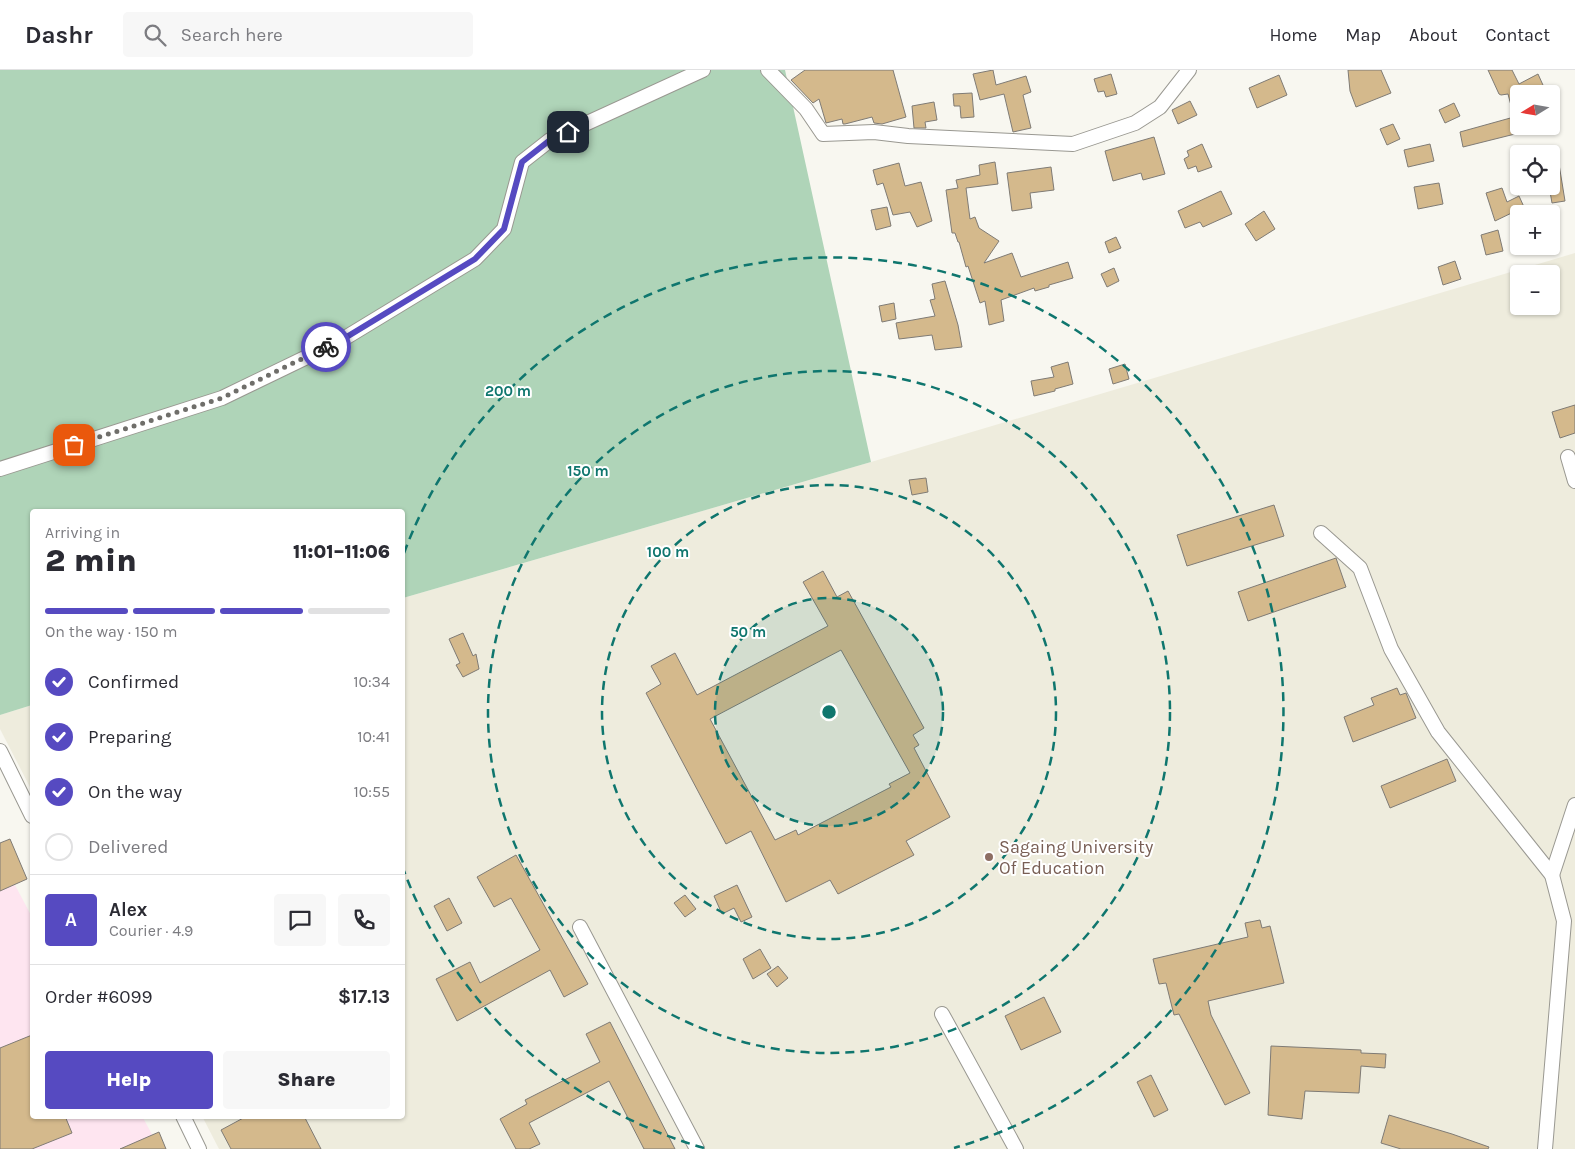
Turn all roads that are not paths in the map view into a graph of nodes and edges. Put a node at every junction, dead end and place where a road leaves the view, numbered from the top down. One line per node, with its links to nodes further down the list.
1 (703, 70): 5 (street)
2 (768, 70): 3 (street)
3 (1189, 70)
4 (1568, 457): 6 (street)
5 (0, 469)
6 (1575, 481)
7 (1321, 533): 11 (street)
8 (0, 751): 10 (street)
9 (1575, 805): 11 (street)
10 (30, 812)
11 (1552, 876): 18 (street)
12 (580, 927): 16 (street)
13 (942, 1014): 17 (street)
14 (185, 1119): 15 (street)
15 (200, 1149)
16 (698, 1149)
17 (1016, 1149)
18 (1545, 1149)

